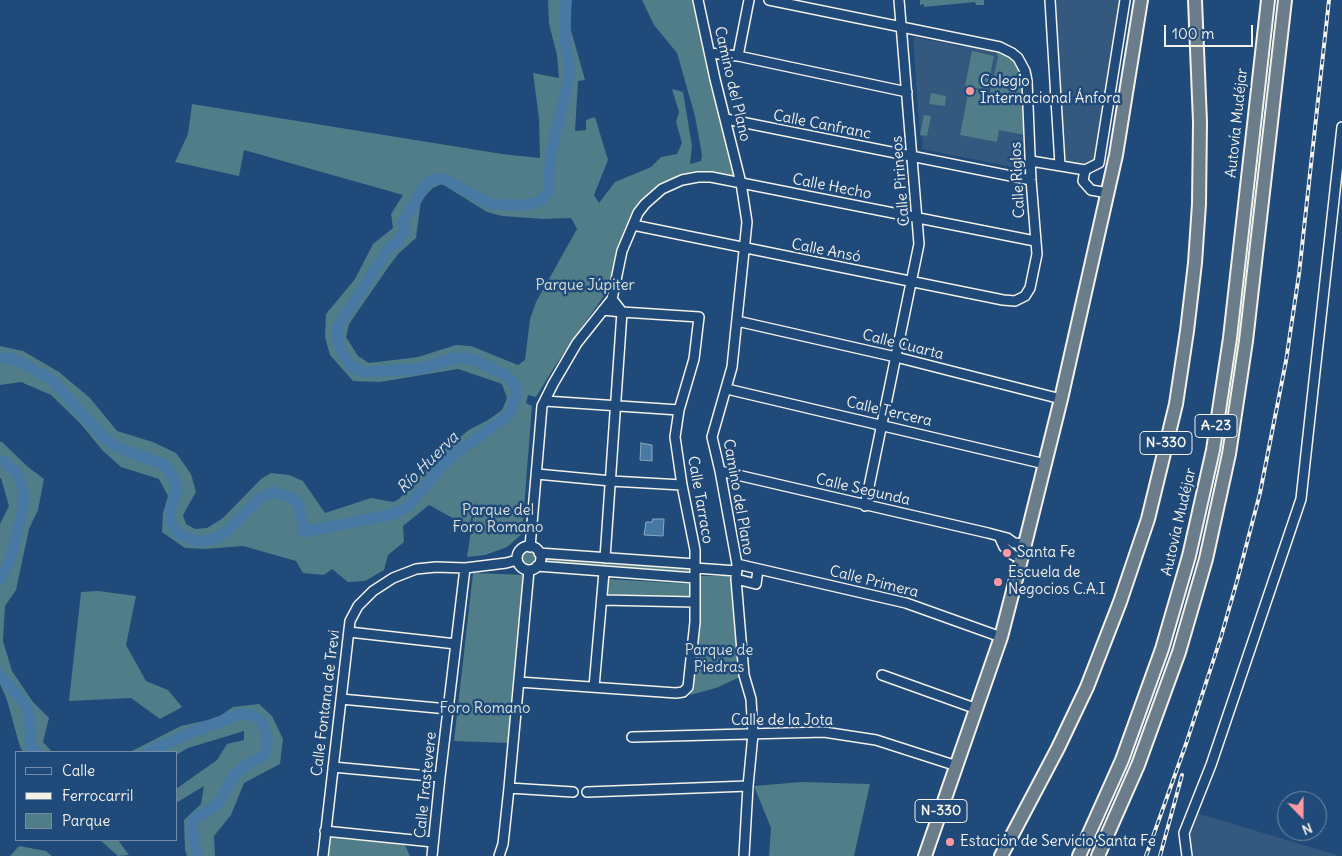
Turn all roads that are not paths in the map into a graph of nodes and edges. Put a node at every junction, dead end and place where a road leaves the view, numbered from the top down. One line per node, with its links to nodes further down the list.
1 (698, 0): 12 (street, Camino del Plano)
2 (749, 0): 13 (street)
3 (769, 0): 11 (street)
4 (899, 0): 11 (street, Calle Pirineos)
5 (1050, 0): 19 (street)
6 (1125, 0): 20 (street)
7 (1141, 0): 23 (highway, N-330)
8 (1195, 0): 88 (highway, N-330)
9 (1268, 0): 89 (highway, Autovía Mudéjar / A-23)
10 (1285, 0): 90 (highway, A-23)
11 (901, 26): 14 (street, Calle Pirineos); 18 (street, Calle Riglos)
12 (710, 53): 13 (street); 15 (street, Camino del Plano)
13 (738, 56): 14 (street)
14 (907, 92): 17 (street, Calle Pirineos)
15 (726, 119): 17 (street, Calle Canfranc); 22 (street, Camino del Plano)
16 (1342, 127): 91 (street)
17 (913, 158): 21 (street, Calle Canfranc); 24 (street, Calle Pirineos)
18 (1030, 161): 19 (street); 21 (street, Calle Riglos)
19 (1060, 165): 20 (street)
20 (1085, 170): 23 (street)
21 (1031, 180): 26 (street, Calle Riglos)
22 (741, 183): 24 (street, Calle Hecho); 25 (street, Calle Hecho); 27 (street, Camino del Plano)
23 (1108, 193): 36 (highway, N-330)
24 (918, 218): 26 (street, Calle Hecho); 28 (street, Calle Pirineos)
25 (632, 226): 27 (street, Calle Ansó); 29 (street, Calle Hecho)
26 (1035, 241): 30 (street, Calle Riglos)
27 (744, 249): 28 (street, Calle Ansó); 33 (street, Camino del Plano)
28 (912, 282): 30 (street, Calle Ansó); 34 (street, Calle Pirineos)
29 (612, 299): 31 (street); 32 (street)
30 (1015, 301)
31 (603, 310): 32 (street); 37 (street)
32 (622, 312): 38 (street); 39 (street, Calle Tarraco)
33 (737, 321): 34 (street, Calle Cuarta); 35 (street, Camino del Plano)
34 (896, 357): 36 (street, Calle Cuarta); 40 (street, Calle Pirineos)
35 (726, 389): 40 (street, Calle Tercera); 42 (street, Camino del Plano)
36 (1062, 399): 41 (highway, N-330)
37 (545, 401): 38 (street); 43 (street)
38 (616, 406): 39 (street); 44 (street)
39 (679, 410): 45 (street, Calle Tarraco)
40 (883, 424): 41 (street, Calle Tercera); 46 (street, Calle Pirineos)
41 (1045, 464): 48 (highway, N-330)
42 (720, 471): 46 (street, Calle Segunda); 58 (street, Camino del Plano)
43 (537, 474): 44 (street); 49 (street)
44 (611, 481): 45 (street); 51 (street)
45 (682, 485): 54 (street, Calle Tarraco)
46 (865, 506): 47 (street, Calle Segunda)
47 (999, 536): 48 (street, Calle Segunda); 52 (street)
48 (1025, 544): 52 (highway, N-330)
49 (530, 547): 50 (street); 53 (street)
50 (539, 553): 51 (street); 56 (street)
51 (605, 558): 54 (street)
52 (1022, 559): 64 (highway, N-330)
53 (517, 560): 55 (street, Calle Fontana de Trevi); 56 (street)
54 (695, 566): 58 (street); 60 (street, Calle Tarraco)
55 (465, 568): 63 (street, Calle Fontana de Trevi); 65 (street, Calle Trastevere)
56 (533, 568): 59 (street); 67 (street)
57 (758, 570): 58 (street, Calle Primera); 58 (street); 64 (street, Calle Primera)
58 (737, 571): 72 (street, Camino del Plano)
59 (604, 572): 60 (street); 61 (street)
60 (695, 578): 62 (street, Calle Tarraco)
61 (602, 600): 62 (street); 68 (street)
62 (695, 602): 68 (street, Calle Tarraco)
63 (349, 632): 65 (street); 69 (street, Calle Fontana de Trevi)
64 (1001, 637): 71 (highway, N-330)
65 (456, 644): 70 (street, Calle Trastevere)
66 (882, 675): 71 (street)
67 (519, 682): 68 (street); 78 (street)
68 (594, 687)
69 (341, 699): 70 (street); 75 (street, Calle Fontana de Trevi)
70 (448, 709): 76 (street, Calle Trastevere)
71 (977, 709): 74 (highway, N-330)
72 (753, 734): 73 (street, Calle de la Jota); 74 (street, Calle de la Jota); 77 (street, Camino del Plano)
73 (632, 737)
74 (957, 766): 87 (highway, N-330)
75 (333, 767): 76 (street); 81 (street, Calle Fontana de Trevi)
76 (440, 777): 82 (street, Calle Trastevere)
77 (748, 786): 80 (street); 86 (street, Camino del Plano)
78 (509, 788): 79 (street); 85 (street)
79 (573, 792)
80 (587, 792)
81 (325, 831): 82 (street); 83 (street, Calle Fontana de Trevi)
82 (433, 842): 84 (street, Calle Trastevere)
83 (323, 856)
84 (432, 856)
85 (499, 856)
86 (744, 856)
87 (925, 856)
88 (1001, 856)
89 (1079, 856)
90 (1098, 856)
91 (1187, 856)

